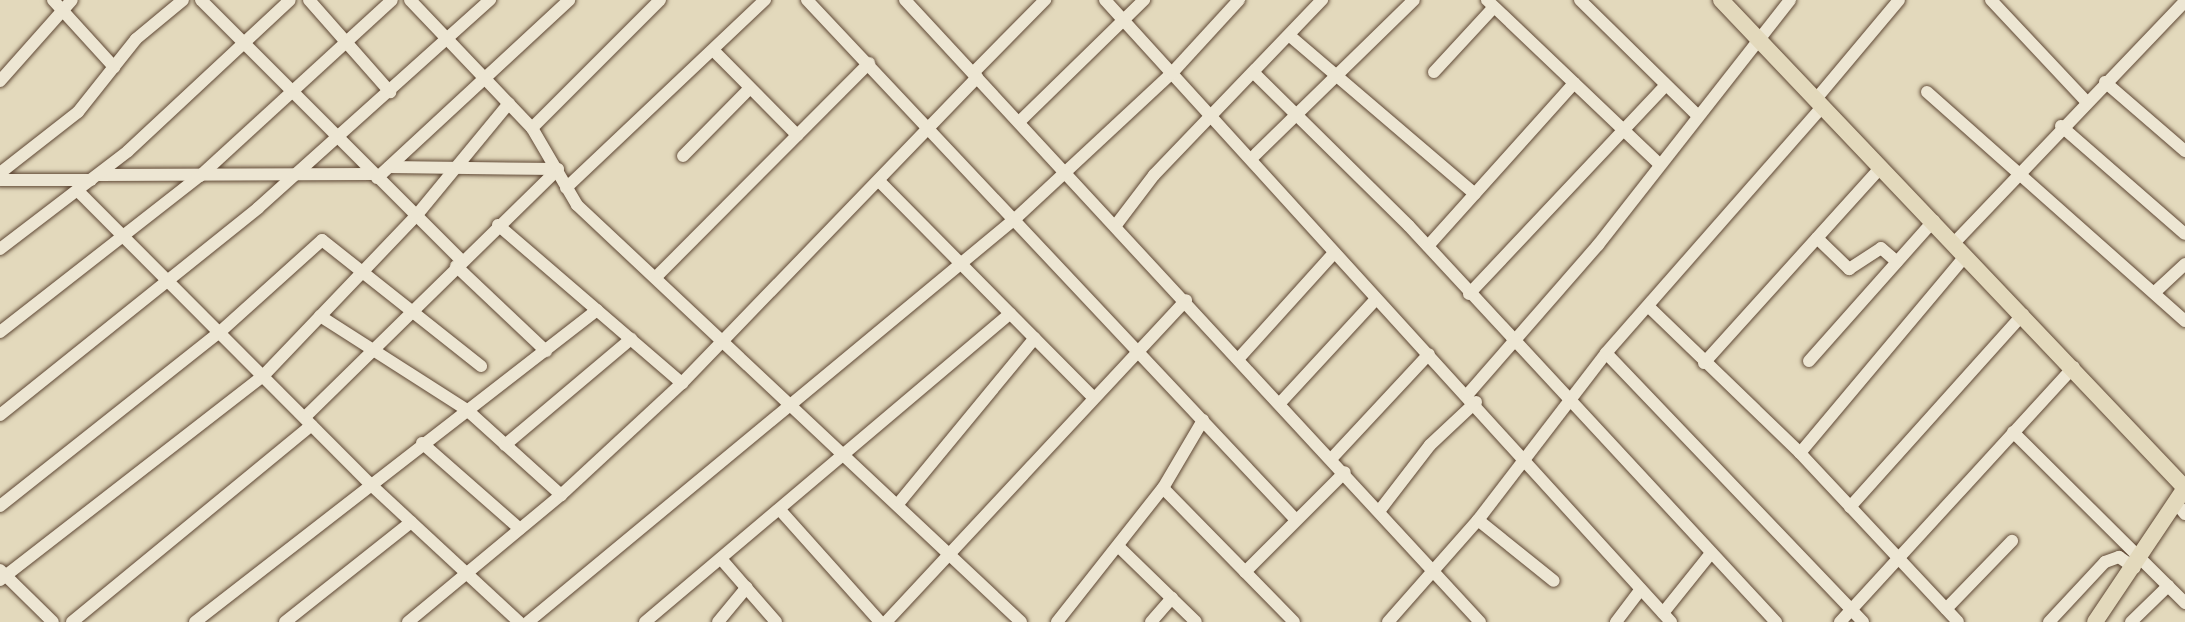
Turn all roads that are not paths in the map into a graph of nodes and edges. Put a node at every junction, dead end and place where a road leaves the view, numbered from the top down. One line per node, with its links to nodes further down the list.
1 (53, 0): 28 (street)
2 (72, 0): 28 (street)
3 (183, 0): 37 (street)
4 (201, 0): 34 (street)
5 (290, 0): 34 (street)
6 (309, 0): 33 (street)
7 (392, 0): 33 (street)
8 (410, 0): 31 (street)
9 (490, 0): 31 (street)
10 (569, 0): 43 (street)
11 (660, 0): 61 (street)
12 (765, 0): 35 (street)
13 (807, 0): 36 (street)
14 (905, 0): 41 (street)
15 (1045, 0): 41 (street)
16 (1105, 0): 29 (street)
17 (1144, 0): 29 (street)
18 (1239, 0): 39 (street)
19 (1322, 0): 30 (street)
20 (1414, 0): 42 (street)
21 (1580, 0): 47 (street)
22 (1721, 0): 32 (main road)
23 (1790, 0): 32 (street)
24 (1899, 0): 53 (street)
25 (1990, 0): 52 (street)
26 (2185, 1): 45 (street)
27 (1491, 3): 38 (street); 46 (street)
28 (64, 11): 37 (street); 44 (street)
29 (1124, 20): 39 (street); 58 (street)
30 (1290, 36): 40 (street); 42 (street)
31 (449, 41): 43 (street); 49 (street)
32 (1760, 41): 53 (main road); 56 (street)
33 (347, 42): 49 (street); 51 (street)
34 (242, 44): 51 (street); 78 (street)
35 (715, 52): 48 (street); 82 (street)
36 (869, 63): 60 (street); 63 (street)
37 (114, 67): 74 (street)
38 (1434, 72)
39 (1172, 73): 57 (street); 73 (street)
40 (1255, 74): 55 (street); 57 (street)
41 (975, 75): 58 (street); 60 (street)
42 (1337, 77): 55 (street); 84 (street)
43 (485, 79): 54 (street); 69 (street)
44 (0, 81)
45 (2105, 82): 52 (street); 65 (street)
46 (1574, 83): 62 (street); 84 (street)
47 (1666, 85): 56 (street); 62 (street)
48 (750, 88): 63 (street); 66 (street)
49 (390, 92): 64 (street)
50 (1927, 92): 75 (street)
51 (292, 94): 64 (street); 76 (street)
52 (2086, 101): 59 (street)
53 (1819, 102): 70 (main road); 109 (street)
54 (509, 103): 61 (street); 72 (street)
55 (1298, 116): 67 (street); 94 (street)
56 (1698, 116): 68 (street)
57 (1213, 117): 67 (street); 89 (street)
58 (1019, 121): 73 (street)
59 (2062, 126): 75 (street); 90 (street)
60 (930, 127): 81 (street); 86 (street)
61 (532, 128): 71 (street)
62 (1625, 132): 68 (street); 106 (street)
63 (797, 135): 103 (street)
64 (337, 138): 77 (street); 79 (street)
65 (2185, 151)
66 (683, 156)
67 (1252, 158): 96 (street)
68 (1659, 164): 121 (street)
69 (389, 167): 72 (street); 77 (street)
70 (1881, 167): 87 (main road); 92 (street)
71 (558, 169): 72 (street); 82 (street); 88 (street)
72 (449, 170): 85 (street)
73 (1066, 172): 86 (street); 89 (street)
74 (0, 173)
75 (2015, 173): 93 (street); 105 (street)
76 (200, 176): 78 (street); 79 (street); 91 (street)
77 (375, 176): 79 (street); 85 (street)
78 (94, 178): 80 (street); 83 (street)
79 (291, 179): 104 (street)
80 (0, 180)
81 (880, 182): 101 (street); 118 (street)
82 (566, 188): 103 (street)
83 (78, 191): 91 (street); 95 (street)
84 (1475, 194): 94 (street)
85 (416, 216): 99 (street); 102 (street)
86 (1016, 218): 101 (street); 122 (street)
87 (1934, 220): 93 (main road); 98 (street)
88 (498, 225): 99 (street); 110 (street)
89 (1116, 225): 108 (street)
90 (2185, 234)
91 (125, 236): 104 (street); 117 (street)
92 (1817, 238): 98 (street); 129 (street)
93 (1955, 243): 97 (main road)
94 (1428, 246): 106 (street)
95 (0, 249)
96 (1335, 253): 107 (street); 127 (street)
97 (1966, 255): 112 (main road); 147 (street)
98 (1897, 262): 128 (street)
99 (458, 263): 113 (street); 124 (street)
100 (2185, 264): 105 (street)
101 (961, 265): 111 (street); 138 (street)
102 (361, 273): 113 (street); 114 (street); 116 (street)
103 (656, 277): 118 (street)
104 (170, 281): 116 (street); 140 (street)
105 (2155, 292): 115 (street)
106 (1469, 295): 121 (street)
107 (1376, 299): 126 (street); 137 (street)
108 (1186, 300): 122 (street); 127 (street)
109 (1649, 307): 125 (street); 129 (street)
110 (597, 310): 120 (street); 124 (street)
111 (1010, 314): 119 (street); 146 (street)
112 (2023, 314): 131 (main road); 157 (street)
113 (415, 315): 123 (street); 130 (street)
114 (320, 316): 123 (street); 132 (street)
115 (2185, 321)
116 (221, 331): 132 (street); 156 (street)
117 (0, 332)
118 (723, 338): 133 (street); 138 (street)
119 (1035, 338): 134 (street); 155 (street)
120 (631, 339): 133 (street); 145 (street)
121 (1512, 340): 135 (street); 136 (street)
122 (1139, 348): 134 (street); 141 (street)
123 (378, 350): 139 (street); 142 (street)
124 (546, 351): 139 (street)
125 (1606, 353): 136 (street); 182 (street)
126 (1429, 354): 135 (street); 148 (street)
127 (1240, 358): 137 (street)
128 (1809, 361)
129 (1704, 363): 147 (street)
130 (481, 366)
131 (2074, 368): 143 (street); 152 (main road)
132 (264, 375): 142 (street); 175 (street)
133 (682, 383): 154 (street)
134 (1094, 398): 168 (street)
135 (1472, 398): 149 (street); 160 (street)
136 (1571, 398): 149 (street); 167 (street)
137 (1281, 402): 148 (street)
138 (792, 405): 146 (street); 191 (street)
139 (467, 410): 144 (street); 145 (street)
140 (0, 415)
141 (1203, 420): 153 (street); 161 (street)
142 (309, 421): 151 (street); 186 (street)
143 (2013, 432): 169 (street); 171 (street)
144 (422, 443): 151 (street); 164 (street)
145 (505, 445): 154 (street)
146 (848, 453): 155 (street); 159 (street)
147 (1800, 453): 157 (street)
148 (1332, 458): 150 (street)
149 (1525, 458): 162 (street); 179 (street)
150 (1345, 472): 160 (street); 161 (street)
151 (369, 483): 163 (street); 187 (street)
152 (2185, 487): 158 (main road)
153 (1163, 488): 166 (street); 173 (street)
154 (561, 495): 164 (street)
155 (898, 504): 168 (street)
156 (0, 506)
157 (1850, 507): 169 (street)
158 (2181, 509): 171 (main road)
159 (780, 510): 170 (street); 195 (street)
160 (1380, 510): 172 (street)
161 (1295, 519): 173 (street)
162 (1478, 520): 172 (street); 176 (street)
163 (411, 522): 174 (street); 188 (street)
164 (520, 529): 174 (street)
165 (2012, 541): 183 (street)
166 (1119, 547): 180 (street); 198 (street)
167 (1711, 553): 184 (street); 205 (street)
168 (949, 555): 196 (street); 197 (street)
169 (1896, 556): 182 (street); 183 (street)
170 (722, 560): 178 (street); 192 (street)
171 (2138, 562): 177 (street); 209 (street); 210 (main road)
172 (1433, 568): 202 (street); 203 (street)
173 (1245, 572): 201 (street)
174 (467, 573): 189 (street); 190 (street)
175 (2, 575): 185 (street)
176 (1554, 581)
177 (2168, 586): 181 (street); 211 (street)
178 (747, 587): 193 (street); 194 (street)
179 (1641, 589): 184 (street); 204 (street)
180 (1172, 598): 199 (street); 200 (street)
181 (2185, 603)
182 (1850, 609): 206 (street); 207 (street)
183 (1946, 609): 208 (street)
184 (1667, 617)
185 (52, 622)
186 (72, 622)
187 (195, 622)
188 (285, 622)
189 (408, 622)
190 (519, 622)
191 (528, 622)
192 (645, 622)
193 (718, 622)
194 (776, 622)
195 (880, 622)
196 (886, 622)
197 (1021, 622)
198 (1057, 622)
199 (1151, 622)
200 (1196, 622)
201 (1294, 622)
202 (1388, 622)
203 (1480, 622)
204 (1616, 622)
205 (1776, 622)
206 (1840, 622)
207 (1863, 622)
208 (1958, 622)
209 (2049, 622)
210 (2095, 622)
211 (2131, 622)

